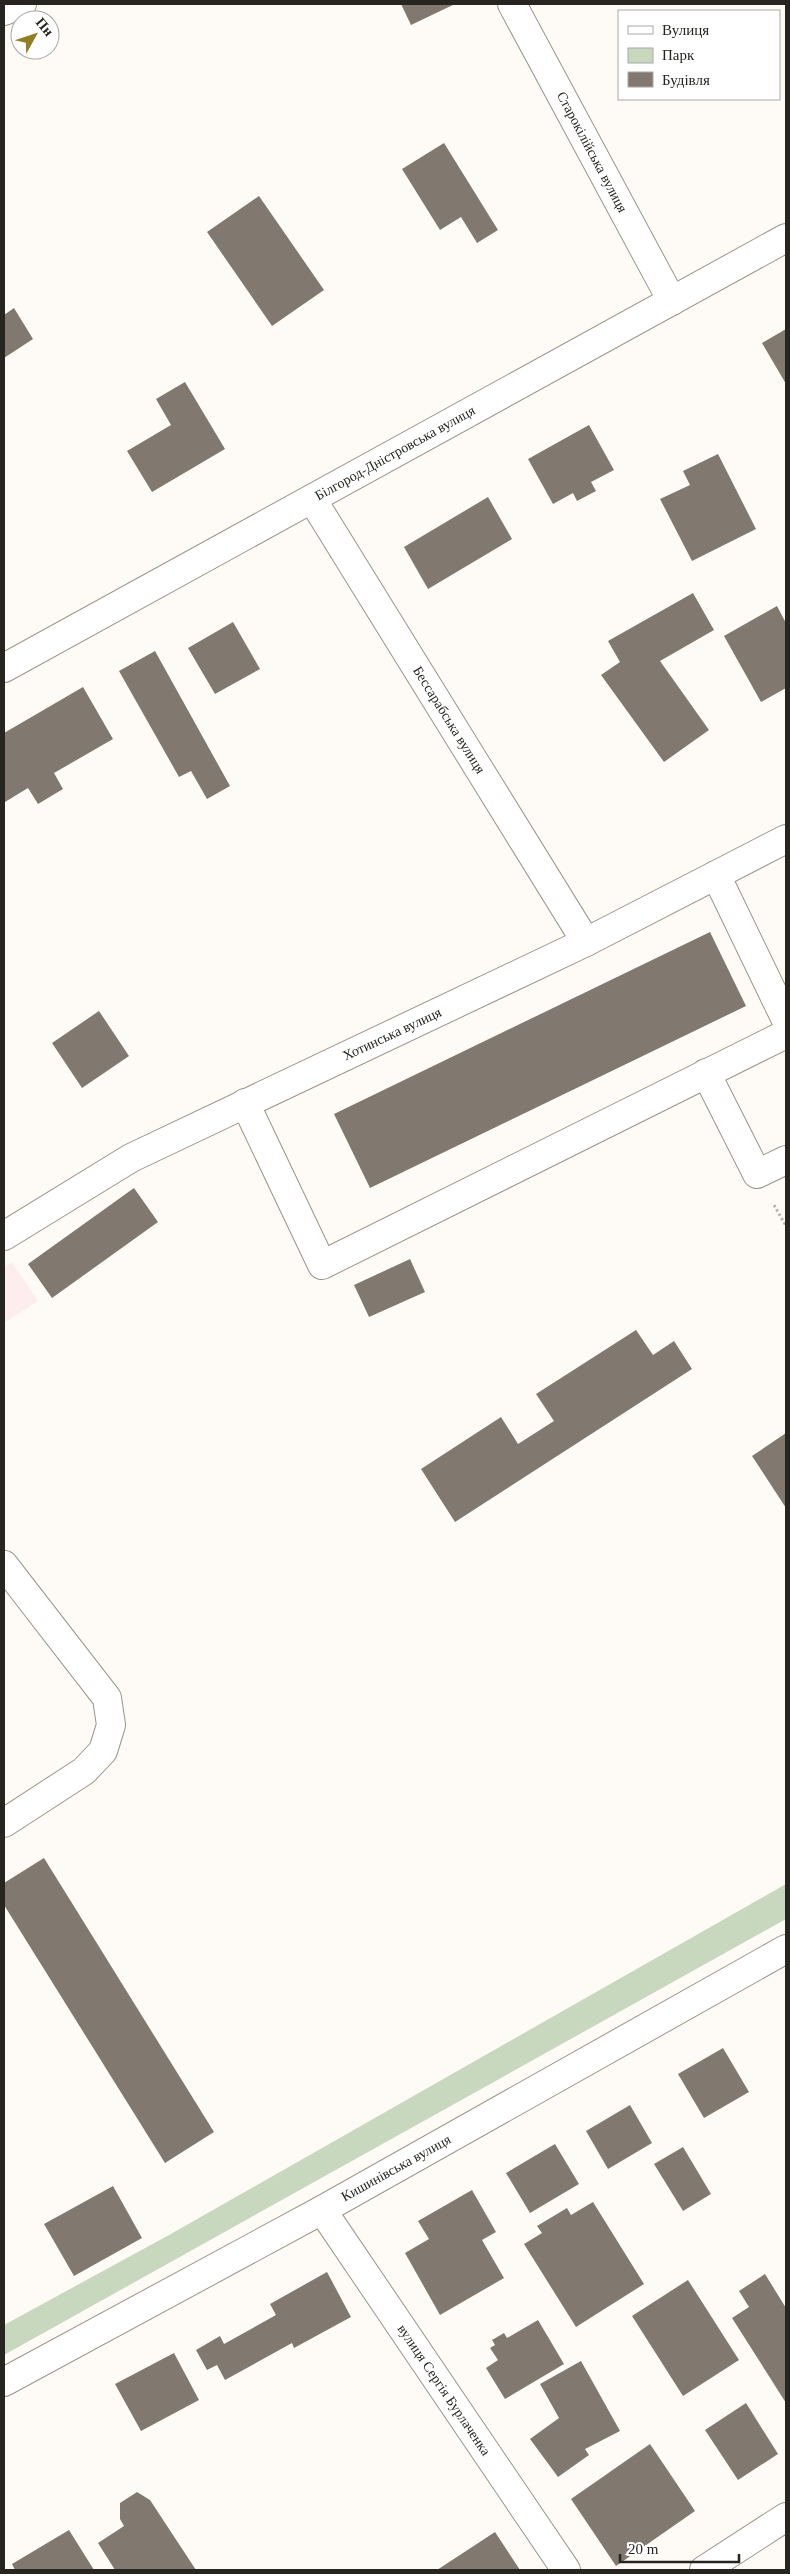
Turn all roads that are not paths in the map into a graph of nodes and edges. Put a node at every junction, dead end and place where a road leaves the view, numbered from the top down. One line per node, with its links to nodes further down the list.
1 (22, 4): 3 (street)
2 (512, 4): 5 (street, Старокілійська вулиця)
3 (4, 12)
4 (786, 238): 5 (street, Білгород-Дністровська вулиця)
5 (672, 301): 6 (street, Білгород-Дністровська вулиця)
6 (312, 499): 7 (street, Білгород-Дністровська вулиця); 10 (street, Бессарабська вулиця)
7 (4, 668)
8 (786, 839): 9 (street, Хотинська вулиця)
9 (716, 875): 10 (street, Хотинська вулиця); 11 (street)
10 (586, 942): 14 (street, Хотинська вулиця)
11 (786, 1020)
12 (786, 1034): 13 (street)
13 (706, 1074): 14 (street); 15 (street)
14 (245, 1104): 16 (street, Хотинська вулиця)
15 (786, 1160)
16 (4, 1236)
17 (4, 1565): 18 (street)
18 (4, 1823)
19 (786, 1949): 20 (street, Кишинівська вулиця)
20 (322, 2210): 21 (street, Кишинівська вулиця); 23 (street, вулиця Сергія Бурлаченка)
21 (4, 2382)
22 (786, 2517): 24 (street)
23 (566, 2570)
24 (704, 2570)

